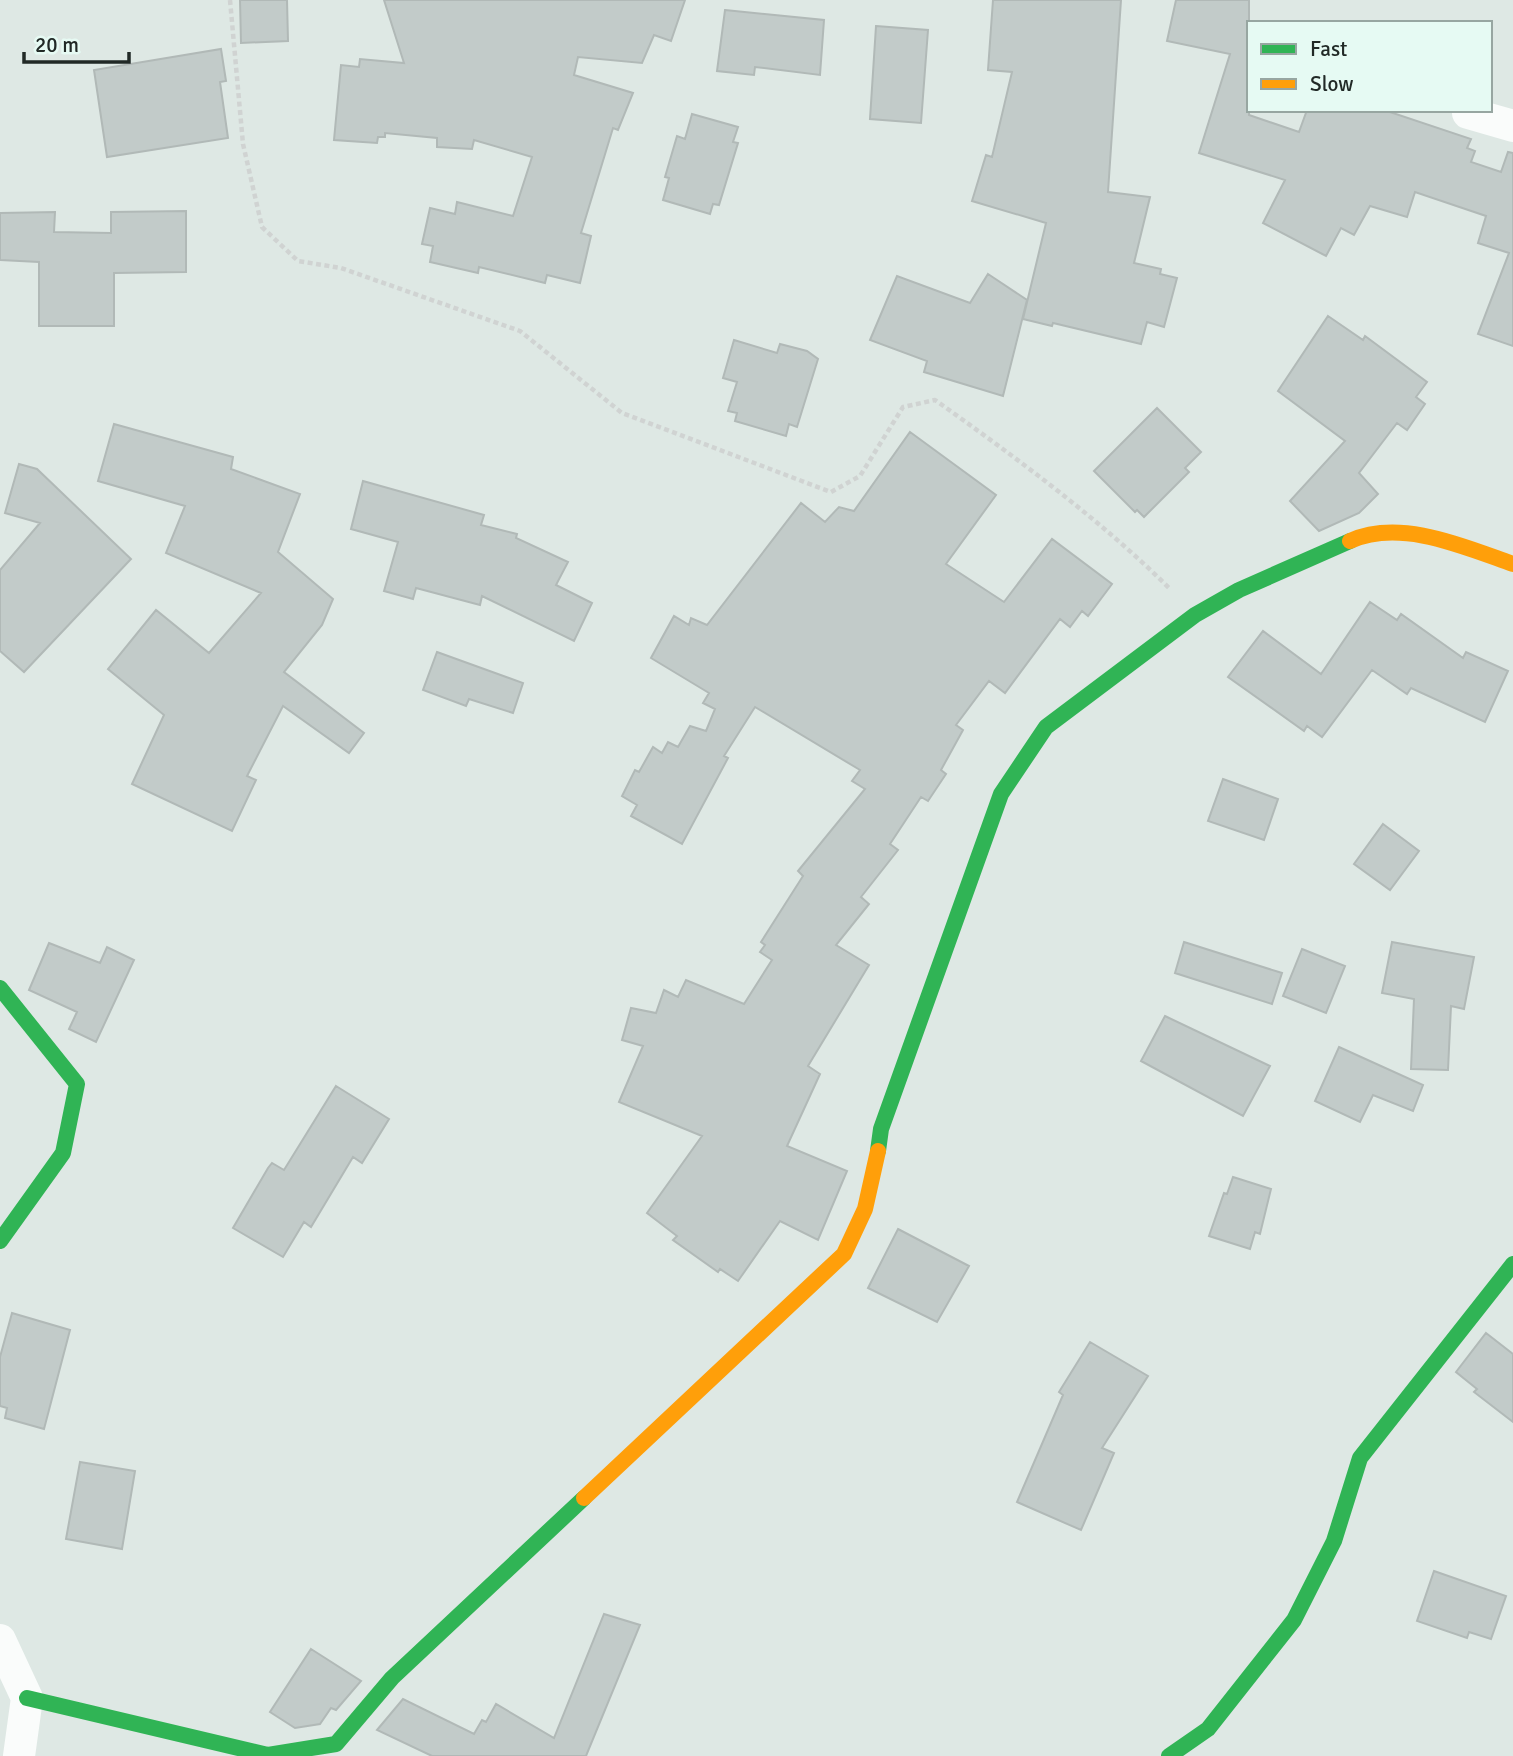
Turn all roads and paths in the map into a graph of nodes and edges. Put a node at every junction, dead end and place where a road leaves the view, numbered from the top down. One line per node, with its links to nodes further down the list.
1 (230, 0): 5 (path)
2 (1468, 113): 3 (street)
3 (1513, 126)
4 (1513, 564): 5 (street)
5 (1195, 615): 10 (street)
6 (0, 988): 7 (street)
7 (0, 1241)
8 (1513, 1264): 12 (street)
9 (0, 1640): 10 (street)
10 (27, 1698): 11 (street)
11 (19, 1756)
12 (1169, 1756)

